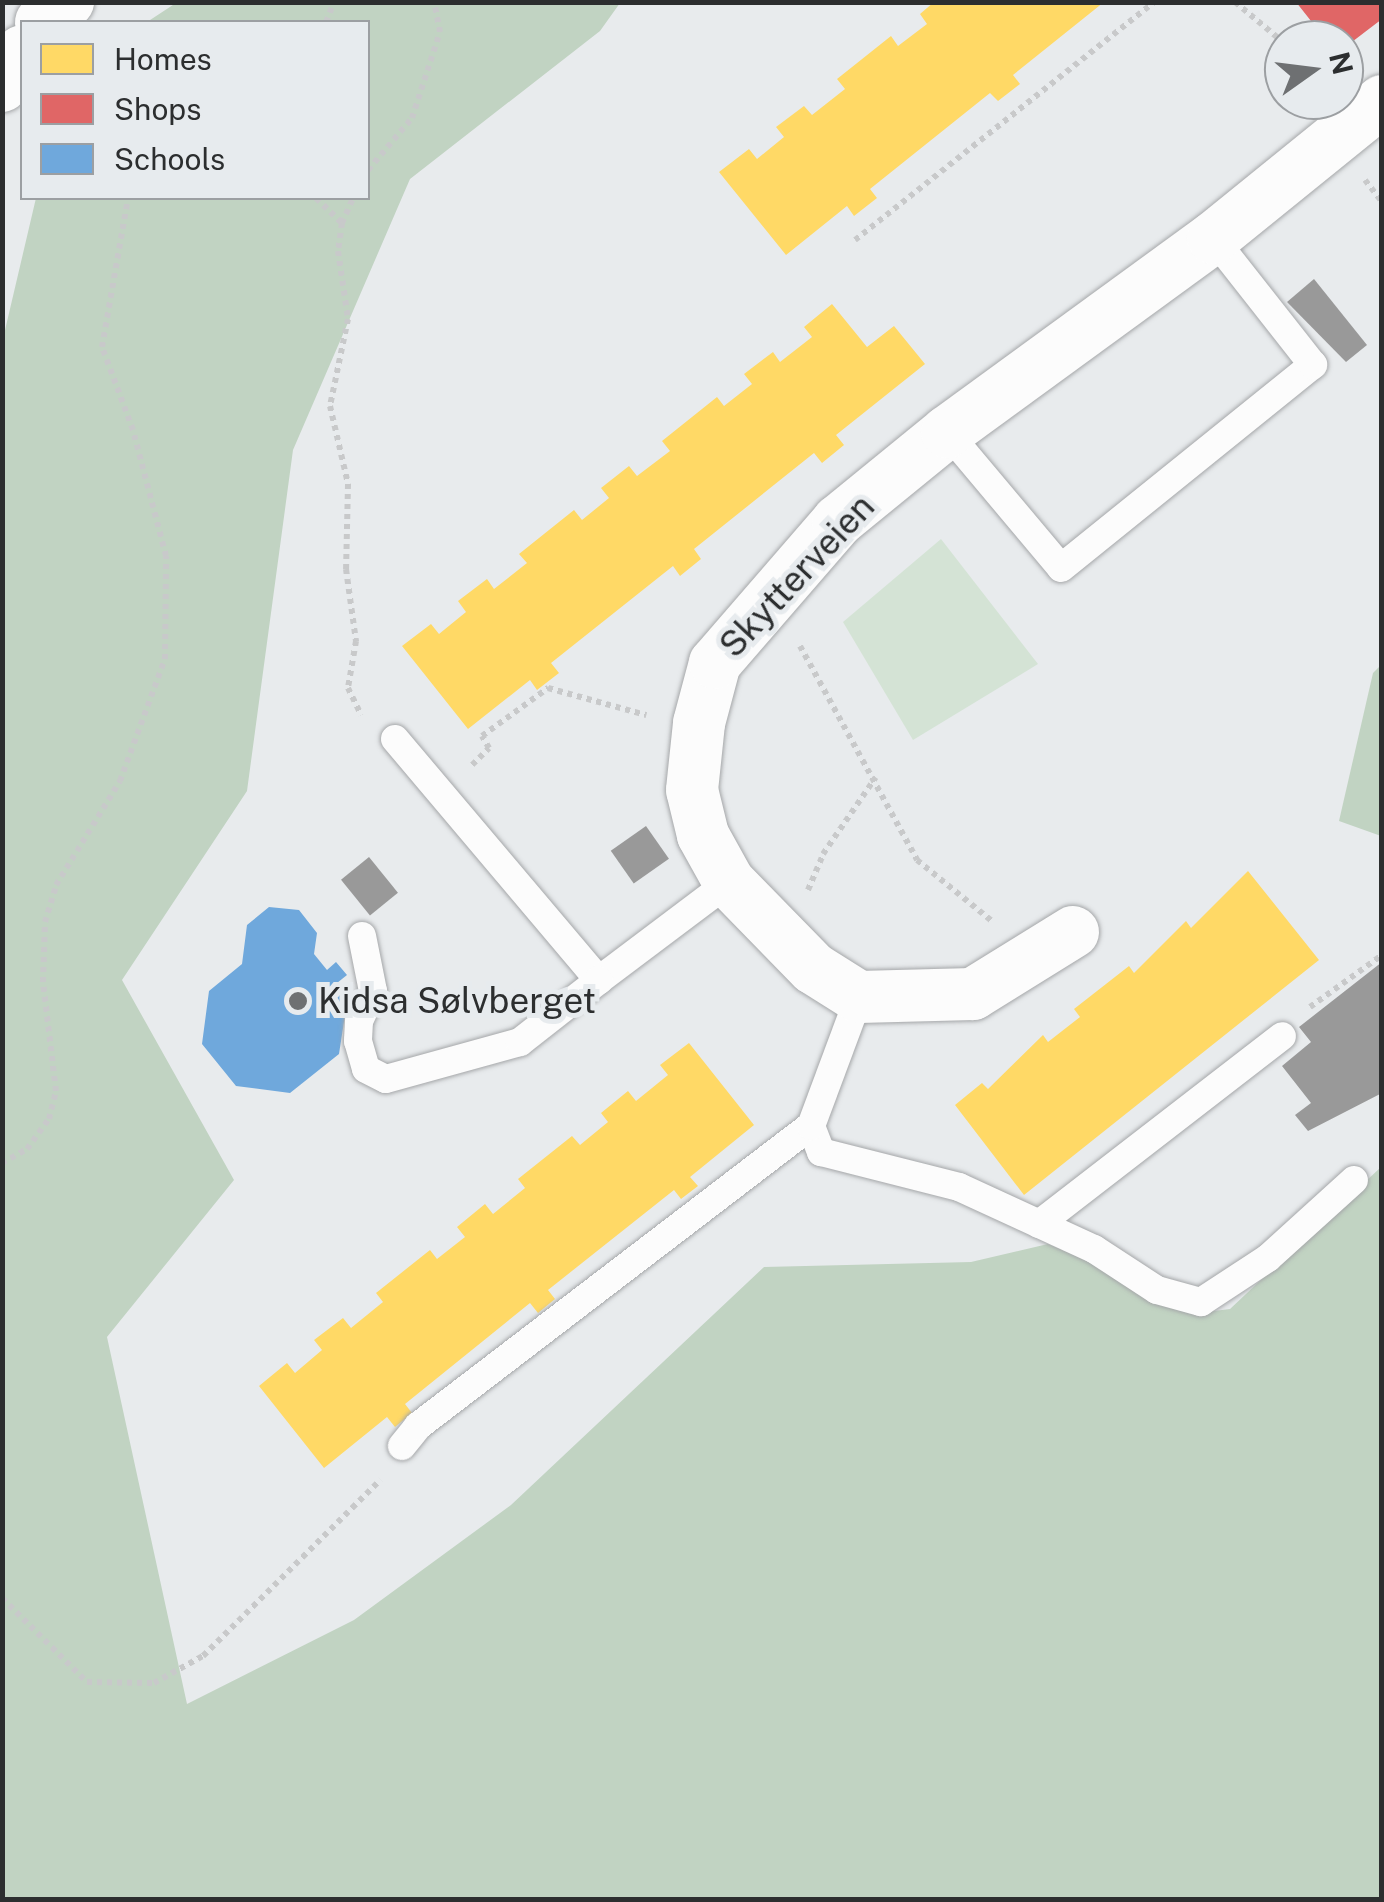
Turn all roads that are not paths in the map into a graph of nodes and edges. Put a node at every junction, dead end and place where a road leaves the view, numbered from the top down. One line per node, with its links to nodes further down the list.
1 (68, 2): 2 (street)
2 (44, 20)
3 (20, 54): 4 (street)
4 (2, 86)
5 (1382, 101): 6 (street, Skytterveien)
6 (1213, 238): 7 (street, Skytterveien); 7 (lane)
7 (947, 432): 9 (street, Skytterveien)
8 (395, 738): 12 (lane)
9 (729, 882): 12 (lane); 13 (street, Skytterveien)
10 (362, 936): 12 (lane)
11 (1058, 942): 13 (street)
12 (600, 980)
13 (859, 997): 15 (lane)
14 (1291, 1025): 17 (lane)
15 (811, 1126): 17 (lane); 18 (lane)
16 (1354, 1180): 17 (lane)
17 (1038, 1224)
18 (402, 1446)

